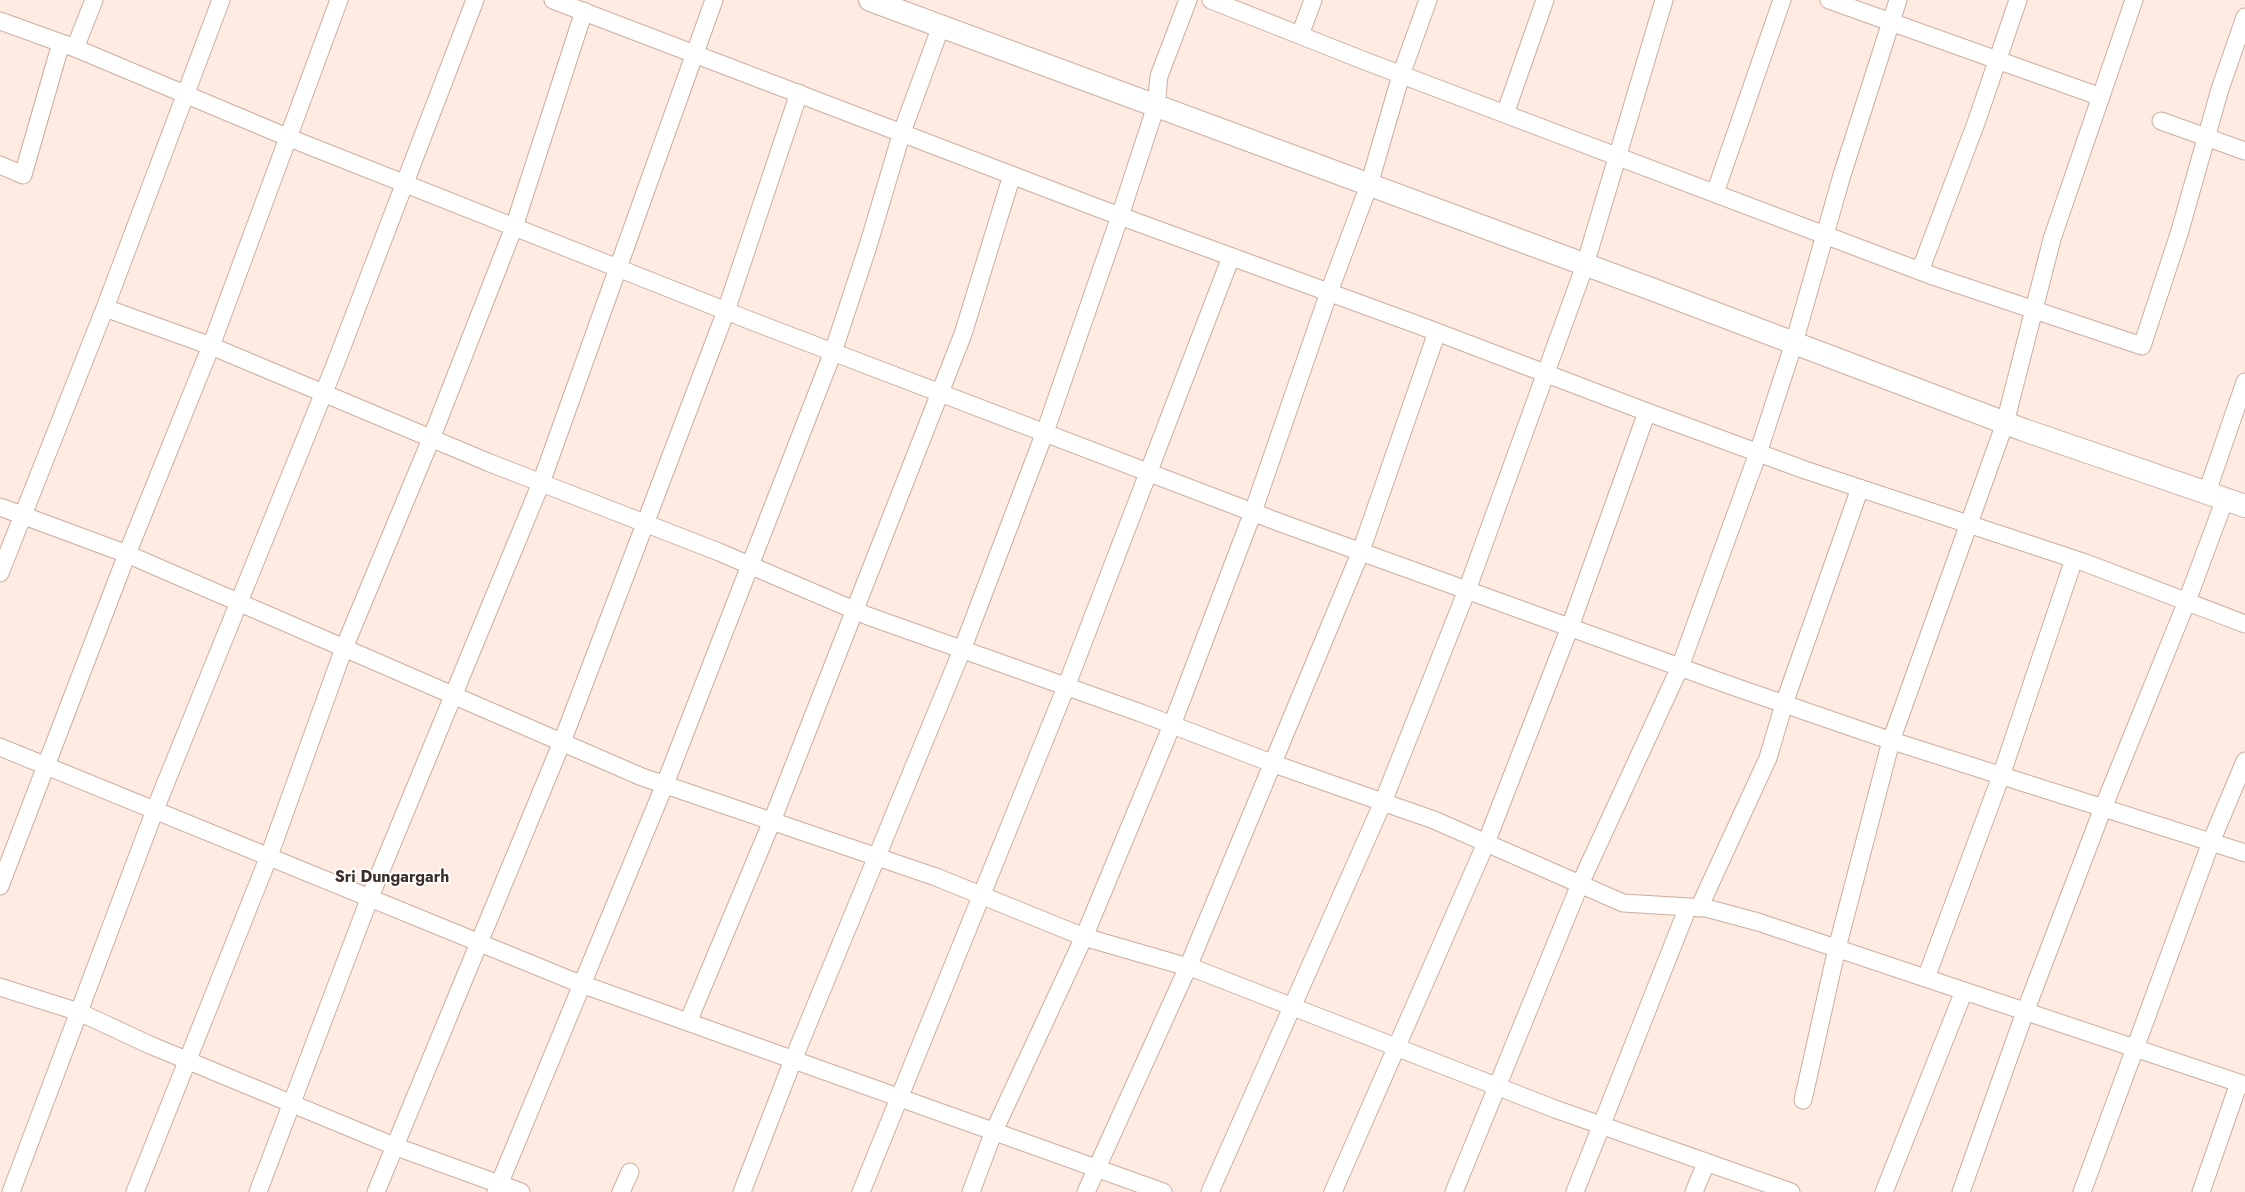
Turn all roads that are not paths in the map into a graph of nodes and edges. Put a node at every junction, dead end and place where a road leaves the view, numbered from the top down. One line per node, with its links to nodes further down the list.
1 (94, 0): 25 (street)
2 (222, 0): 30 (street)
3 (339, 0): 36 (street)
4 (475, 0): 42 (street)
5 (553, 0): 19 (street)
6 (714, 0): 26 (street)
7 (870, 0): 23 (street)
8 (1188, 0): 32 (street)
9 (1211, 0): 24 (street)
10 (1313, 0): 24 (street)
11 (1428, 0): 28 (street)
12 (1545, 0): 33 (street)
13 (1664, 0): 39 (street)
14 (1782, 0): 44 (street)
15 (1829, 0): 22 (street)
16 (1898, 0): 22 (street)
17 (2018, 0): 27 (street)
18 (2134, 0): 31 (street)
19 (584, 11): 26 (street); 46 (street)
20 (2245, 17): 37 (street)
21 (0, 21): 25 (street)
22 (1890, 22): 27 (street); 47 (street)
23 (941, 26): 32 (street); 35 (street)
24 (1300, 35): 28 (street)
25 (68, 45): 30 (street); 40 (street)
26 (694, 52): 29 (street); 50 (street)
27 (1996, 60): 31 (street); 51 (street)
28 (1401, 75): 33 (street); 43 (street)
29 (799, 93): 35 (street); 55 (street)
30 (186, 94): 36 (street); 53 (street)
31 (2101, 97): 54 (street)
32 (1156, 106): 43 (street); 45 (street)
33 (1505, 114): 39 (street)
34 (2161, 121): 37 (street)
35 (902, 132): 41 (street); 59 (street)
36 (287, 137): 42 (street); 58 (street)
37 (2206, 137): 38 (street); 54 (street)
38 (2245, 152)
39 (1617, 156): 44 (street); 49 (street)
40 (0, 165)
41 (1012, 175): 45 (street); 62 (street)
42 (404, 184): 46 (street); 63 (street)
43 (1369, 185): 49 (street); 52 (street)
44 (1715, 193): 47 (street)
45 (1120, 216): 48 (street); 66 (street)
46 (514, 227): 50 (street); 67 (street)
47 (1826, 235): 51 (street); 57 (street)
48 (1231, 257): 52 (street); 69 (street)
49 (1584, 265): 57 (street); 60 (street)
50 (618, 268): 55 (street); 70 (street)
51 (1920, 271): 54 (street)
52 (1329, 292): 56 (street); 75 (street)
53 (105, 308): 58 (street); 76 (street)
54 (2034, 310): 65 (street)
55 (726, 311): 59 (street); 77 (street)
56 (1437, 332): 60 (street); 79 (street)
57 (1794, 343): 65 (street); 68 (street)
58 (210, 346): 63 (street); 80 (street)
59 (833, 352): 62 (street); 82 (street)
60 (1545, 373): 64 (street); 84 (street)
61 (2245, 382): 72 (street)
62 (939, 392): 66 (street); 87 (street)
63 (323, 394): 67 (street); 86 (street)
64 (1647, 412): 68 (street); 89 (street)
65 (2005, 423): 72 (street); 78 (street)
66 (1045, 432): 69 (street); 91 (street)
67 (431, 439): 70 (street); 90 (street)
68 (1758, 453): 71 (street); 92 (street)
69 (1148, 472): 75 (street); 93 (street)
70 (541, 483): 77 (street); 94 (street)
71 (1860, 488): 78 (street); 95 (street)
72 (2216, 495): 73 (street); 85 (street)
73 (2245, 506)
74 (0, 507): 76 (street)
75 (1253, 512): 79 (street); 96 (street)
76 (24, 516): 80 (street); 83 (street)
77 (645, 523): 82 (street); 98 (street)
78 (1970, 524): 81 (street); 97 (street)
79 (1361, 552): 84 (street); 101 (street)
80 (127, 554): 86 (street); 102 (street)
81 (2074, 559): 85 (street); 103 (street)
82 (749, 565): 87 (street); 104 (street)
83 (0, 573)
84 (1467, 590): 89 (street); 105 (street)
85 (2187, 601): 88 (street); 106 (street)
86 (239, 603): 90 (street); 107 (street)
87 (855, 611): 91 (street); 108 (street)
88 (2245, 624)
89 (1570, 626): 92 (street); 110 (street)
90 (344, 648): 94 (street); 112 (street)
91 (962, 650): 93 (street); 113 (street)
92 (1680, 667): 95 (street); 114 (street)
93 (1066, 687): 96 (street); 116 (street)
94 (454, 696): 98 (street); 117 (street)
95 (1784, 704): 97 (street); 118 (street)
96 (1172, 724): 101 (street); 119 (street)
97 (1891, 741): 103 (street); 121 (street)
98 (562, 742): 104 (street); 120 (street)
99 (0, 747): 102 (street)
100 (2245, 761): 109 (street)
101 (1274, 764): 105 (street); 122 (street)
102 (47, 766): 107 (street); 115 (street)
103 (2001, 776): 106 (street); 123 (street)
104 (665, 784): 108 (street); 124 (street)
105 (1383, 802): 110 (street); 127 (street)
106 (2103, 808): 109 (street); 129 (street)
107 (155, 810): 112 (street); 128 (street)
108 (772, 821): 113 (street); 130 (street)
109 (2211, 842): 111 (street); 132 (street)
110 (1486, 843): 114 (street); 131 (street)
111 (2245, 853)
112 (268, 856): 117 (street); 133 (street)
113 (878, 857): 116 (street); 134 (street)
114 (1580, 884): 118 (street); 136 (street)
115 (0, 886)
116 (980, 895): 119 (street); 137 (street)
117 (370, 897): 120 (street); 139 (street)
118 (1693, 908): 121 (street); 140 (street)
119 (1084, 937): 122 (street); 141 (street)
120 (480, 942): 124 (street); 142 (street)
121 (1837, 948): 123 (street); 138 (street)
122 (1188, 967): 127 (street); 144 (street)
123 (1926, 978): 126 (street)
124 (581, 984): 130 (street); 146 (street)
125 (0, 987): 128 (street)
126 (1964, 991): 129 (street); 164 (street)
127 (1294, 1007): 131 (street); 158 (street)
128 (79, 1012): 133 (street); 147 (street)
129 (2025, 1012): 132 (street); 165 (street)
130 (688, 1022): 134 (street)
131 (1396, 1047): 136 (street); 159 (street)
132 (2135, 1049): 135 (street); 166 (street)
133 (187, 1060): 139 (street); 148 (street)
134 (793, 1060): 137 (street); 153 (street)
135 (2243, 1084): 167 (street)
136 (1498, 1087): 140 (street); 160 (street)
137 (899, 1098): 141 (street); 154 (street)
138 (1803, 1100)
139 (291, 1104): 142 (street); 149 (street)
140 (1603, 1126): 143 (street); 161 (street)
141 (994, 1131): 144 (street); 155 (street)
142 (394, 1146): 146 (street); 150 (street)
143 (1706, 1163): 162 (street); 163 (street)
144 (1095, 1168): 156 (street); 157 (street)
145 (630, 1172): 152 (street)
146 (497, 1188): 151 (street)
147 (11, 1192)
148 (135, 1192)
149 (258, 1192)
150 (376, 1192)
151 (521, 1192)
152 (621, 1192)
153 (742, 1192)
154 (861, 1192)
155 (971, 1192)
156 (1086, 1192)
157 (1163, 1192)
158 (1210, 1192)
159 (1333, 1192)
160 (1454, 1192)
161 (1575, 1192)
162 (1694, 1192)
163 (1791, 1192)
164 (1884, 1192)
165 (1961, 1192)
166 (2082, 1192)
167 (2201, 1192)

